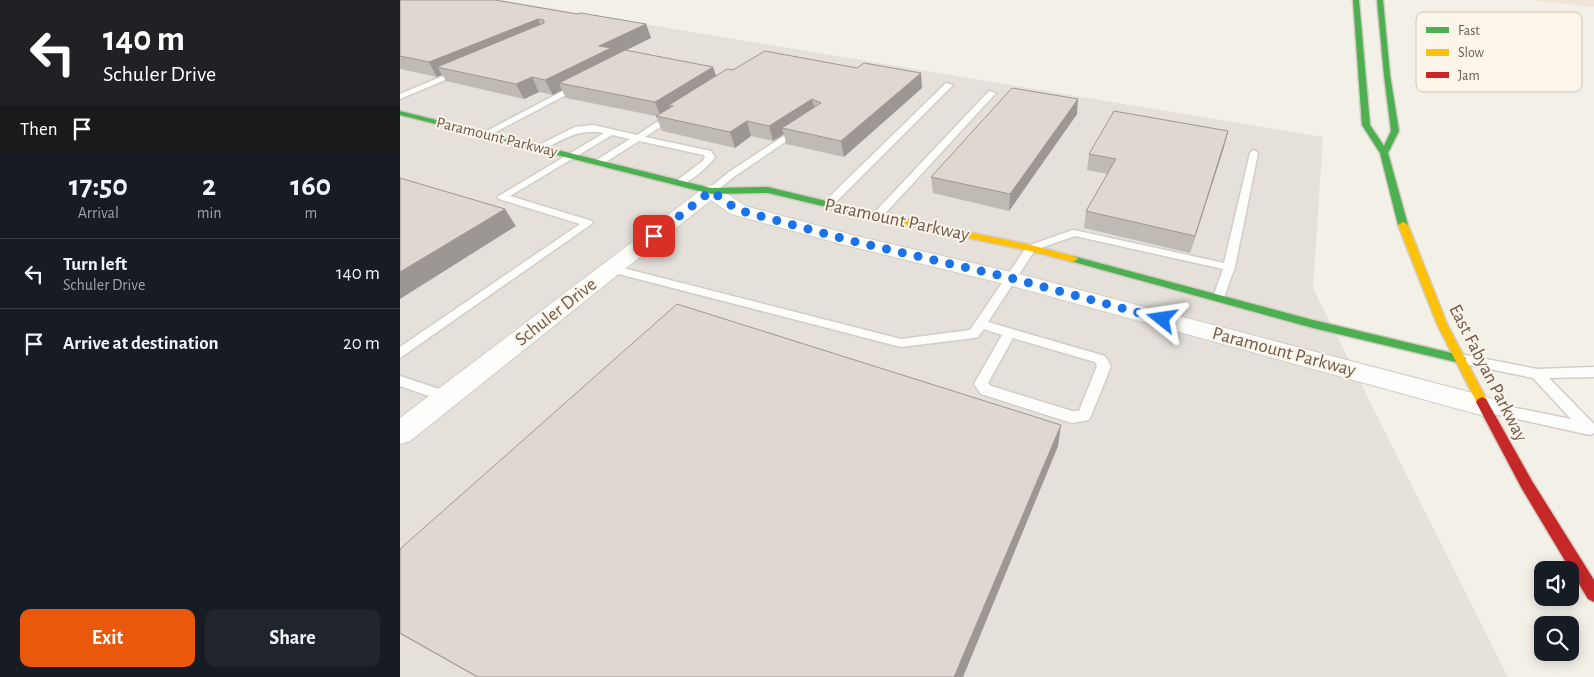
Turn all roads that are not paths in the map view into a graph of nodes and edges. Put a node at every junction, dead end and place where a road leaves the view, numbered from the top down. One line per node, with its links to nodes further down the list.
1 (1356, 0): 16 (main road, East Fabyan Parkway)
2 (1380, 0): 16 (main road)
3 (464, 70): 7 (lane)
4 (591, 80): 12 (lane)
5 (949, 85): 21 (lane)
6 (992, 93): 22 (lane)
7 (400, 97)
8 (685, 108): 13 (lane)
9 (400, 113): 12 (main road, Paramount Parkway)
10 (811, 122): 20 (lane)
11 (611, 132): 13 (lane); 14 (lane); 17 (lane)
12 (484, 134): 14 (main road, Paramount Parkway)
13 (637, 138): 18 (lane); 19 (lane)
14 (540, 148): 17 (main road, Paramount Parkway)
15 (1254, 153): 24 (lane)
16 (1384, 153): 31 (main road, East Fabyan Parkway)
17 (570, 156): 18 (main road, Paramount Parkway); 30 (lane)
18 (598, 163): 19 (main road, Paramount Parkway)
19 (679, 183): 20 (main road, Paramount Parkway)
20 (711, 191): 21 (main road, Paramount Parkway); 25 (street, Schuler Drive); 26 (street, Paramount Parkway)
21 (827, 205): 22 (main road, Paramount Parkway)
22 (877, 216): 23 (main road, Paramount Parkway)
23 (1031, 248): 24 (lane); 26 (lane); 27 (main road, Paramount Parkway)
24 (1229, 267): 27 (lane)
25 (611, 269): 28 (lane); 35 (street, Schuler Drive)
26 (1011, 278): 28 (lane); 36 (street, Paramount Parkway)
27 (1219, 296): 31 (main road, Paramount Parkway)
28 (981, 324): 29 (lane)
29 (1009, 333): 29 (lane)
30 (400, 353)
31 (1460, 359): 33 (lane); 36 (main road, East Fabyan Parkway)
32 (1594, 372): 33 (lane)
33 (1537, 374): 37 (lane)
34 (400, 381): 35 (lane)
35 (446, 397): 38 (street, Schuler Drive)
36 (1484, 406): 37 (lane); 39 (main road, East Fabyan Parkway)
37 (1592, 430)
38 (400, 433)
39 (1594, 594)

